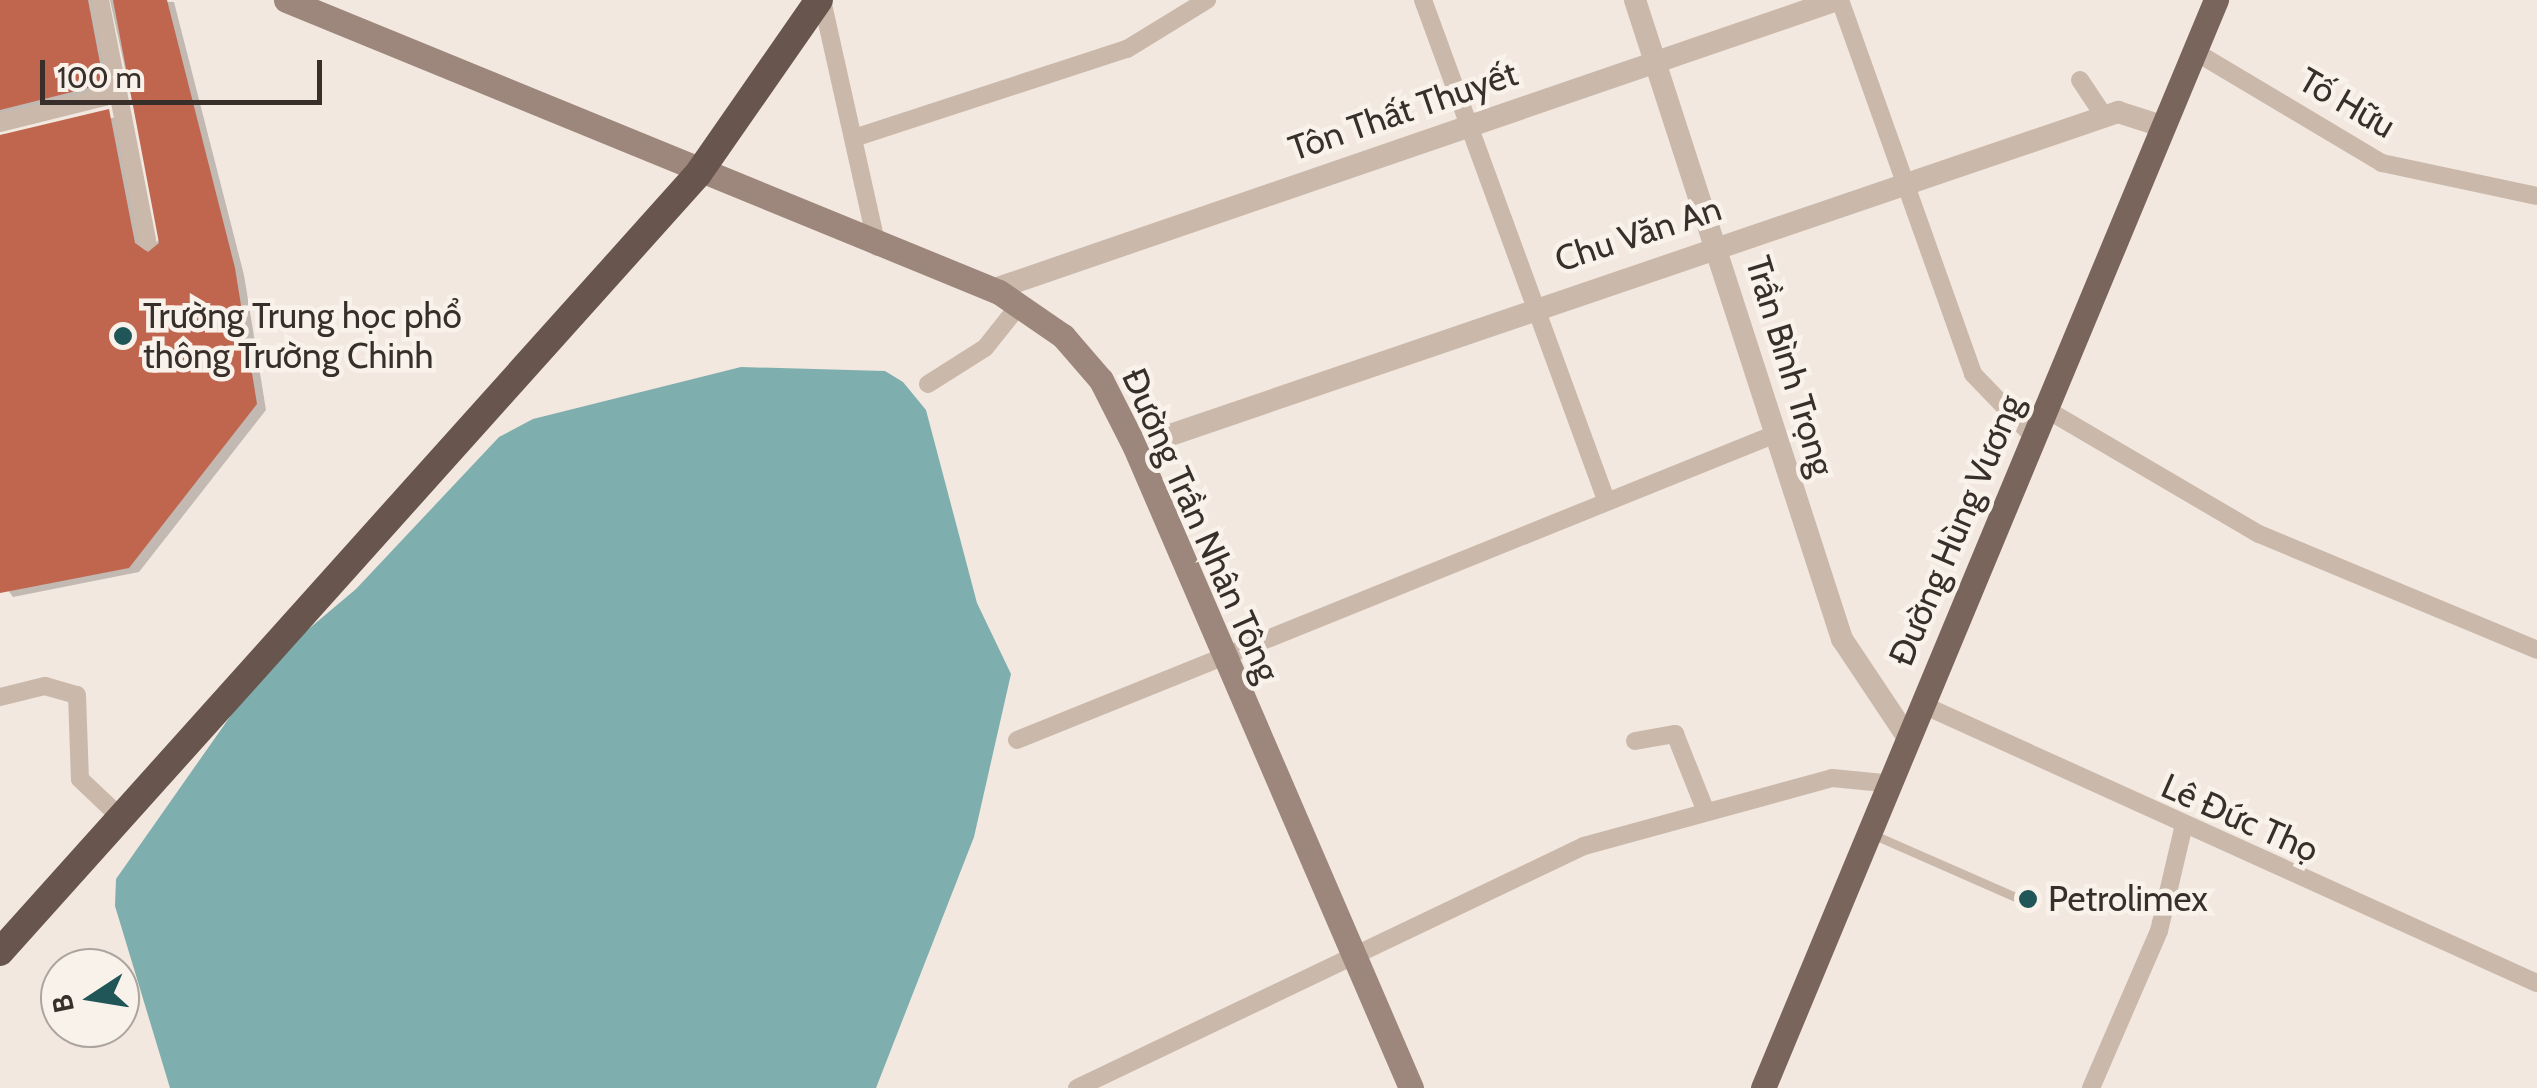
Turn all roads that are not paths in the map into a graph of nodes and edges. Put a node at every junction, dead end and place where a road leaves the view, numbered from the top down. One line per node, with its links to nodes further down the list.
1 (100, 0): 12 (street)
2 (820, 0): 17 (street); 18 (highway)
3 (1207, 0): 17 (street)
4 (1423, 0): 15 (street)
5 (1635, 0): 10 (street, Trần Bình Trọng)
6 (1839, 0): 10 (street, Tôn Thất Thuyết); 19 (street)
7 (2216, 0): 9 (main road, Đường Hùng Vương)
8 (303, 2): 18 (main road, Đường Trần Nhân Tông)
9 (2194, 51): 16 (main road, Đường Hùng Vương); 20 (street, Tố Hữu)
10 (1657, 63): 15 (street, Tôn Thất Thuyết); 22 (street, Trần Bình Trọng)
11 (2080, 80): 13 (street)
12 (116, 94): 14 (street); 21 (street)
13 (2104, 116): 16 (street, Chu Văn An); 19 (street, Chu Văn An)
14 (0, 123)
15 (1468, 126): 24 (street, Tôn Thất Thuyết); 26 (street)
16 (2165, 127): 28 (main road, Đường Hùng Vương)
17 (857, 137): 23 (street)
18 (698, 174): 23 (main road, Đường Trần Nhân Tông); 42 (highway)
19 (1906, 182): 22 (street, Chu Văn An); 29 (street)
20 (2537, 196)
21 (148, 240)
22 (1717, 245): 26 (street, Chu Văn An); 30 (street, Trần Bình Trọng)
23 (877, 248): 24 (main road, Đường Trần Nhân Tông)
24 (992, 290): 25 (main road, Đường Trần Nhân Tông)
25 (1020, 304): 27 (street); 31 (main road, Đường Trần Nhân Tông)
26 (1537, 304): 31 (street, Chu Văn An); 32 (street)
27 (928, 384)
28 (2044, 408): 29 (main road, Đường Hùng Vương); 33 (street)
29 (2032, 434): 36 (main road, Đường Hùng Vương)
30 (1773, 435): 32 (street); 37 (street, Trần Bình Trọng)
31 (1135, 447): 34 (main road, Đường Trần Nhân Tông)
32 (1605, 497): 34 (street)
33 (2537, 650)
34 (1225, 661): 38 (street); 46 (main road, Đường Trần Nhân Tông)
35 (0, 698): 42 (street)
36 (1922, 704): 37 (main road, Đường Hùng Vương); 43 (street, Lê Đức Thọ)
37 (1908, 738): 40 (main road, Đường Hùng Vương)
38 (1017, 740)
39 (1634, 741): 41 (street)
40 (1884, 783): 41 (street); 44 (main road, Đường Hùng Vương)
41 (1704, 807): 46 (street)
42 (120, 817): 47 (highway)
43 (2183, 829): 48 (street, Lê Đức Thọ); 52 (street)
44 (1865, 830): 45 (lane); 51 (main road, Đường Hùng Vương)
45 (2020, 899)
46 (1354, 950): 49 (street); 50 (main road, Đường Trần Nhân Tông)
47 (0, 952)
48 (2537, 983)
49 (1077, 1088)
50 (1411, 1088)
51 (1763, 1088)
52 (2091, 1088)

